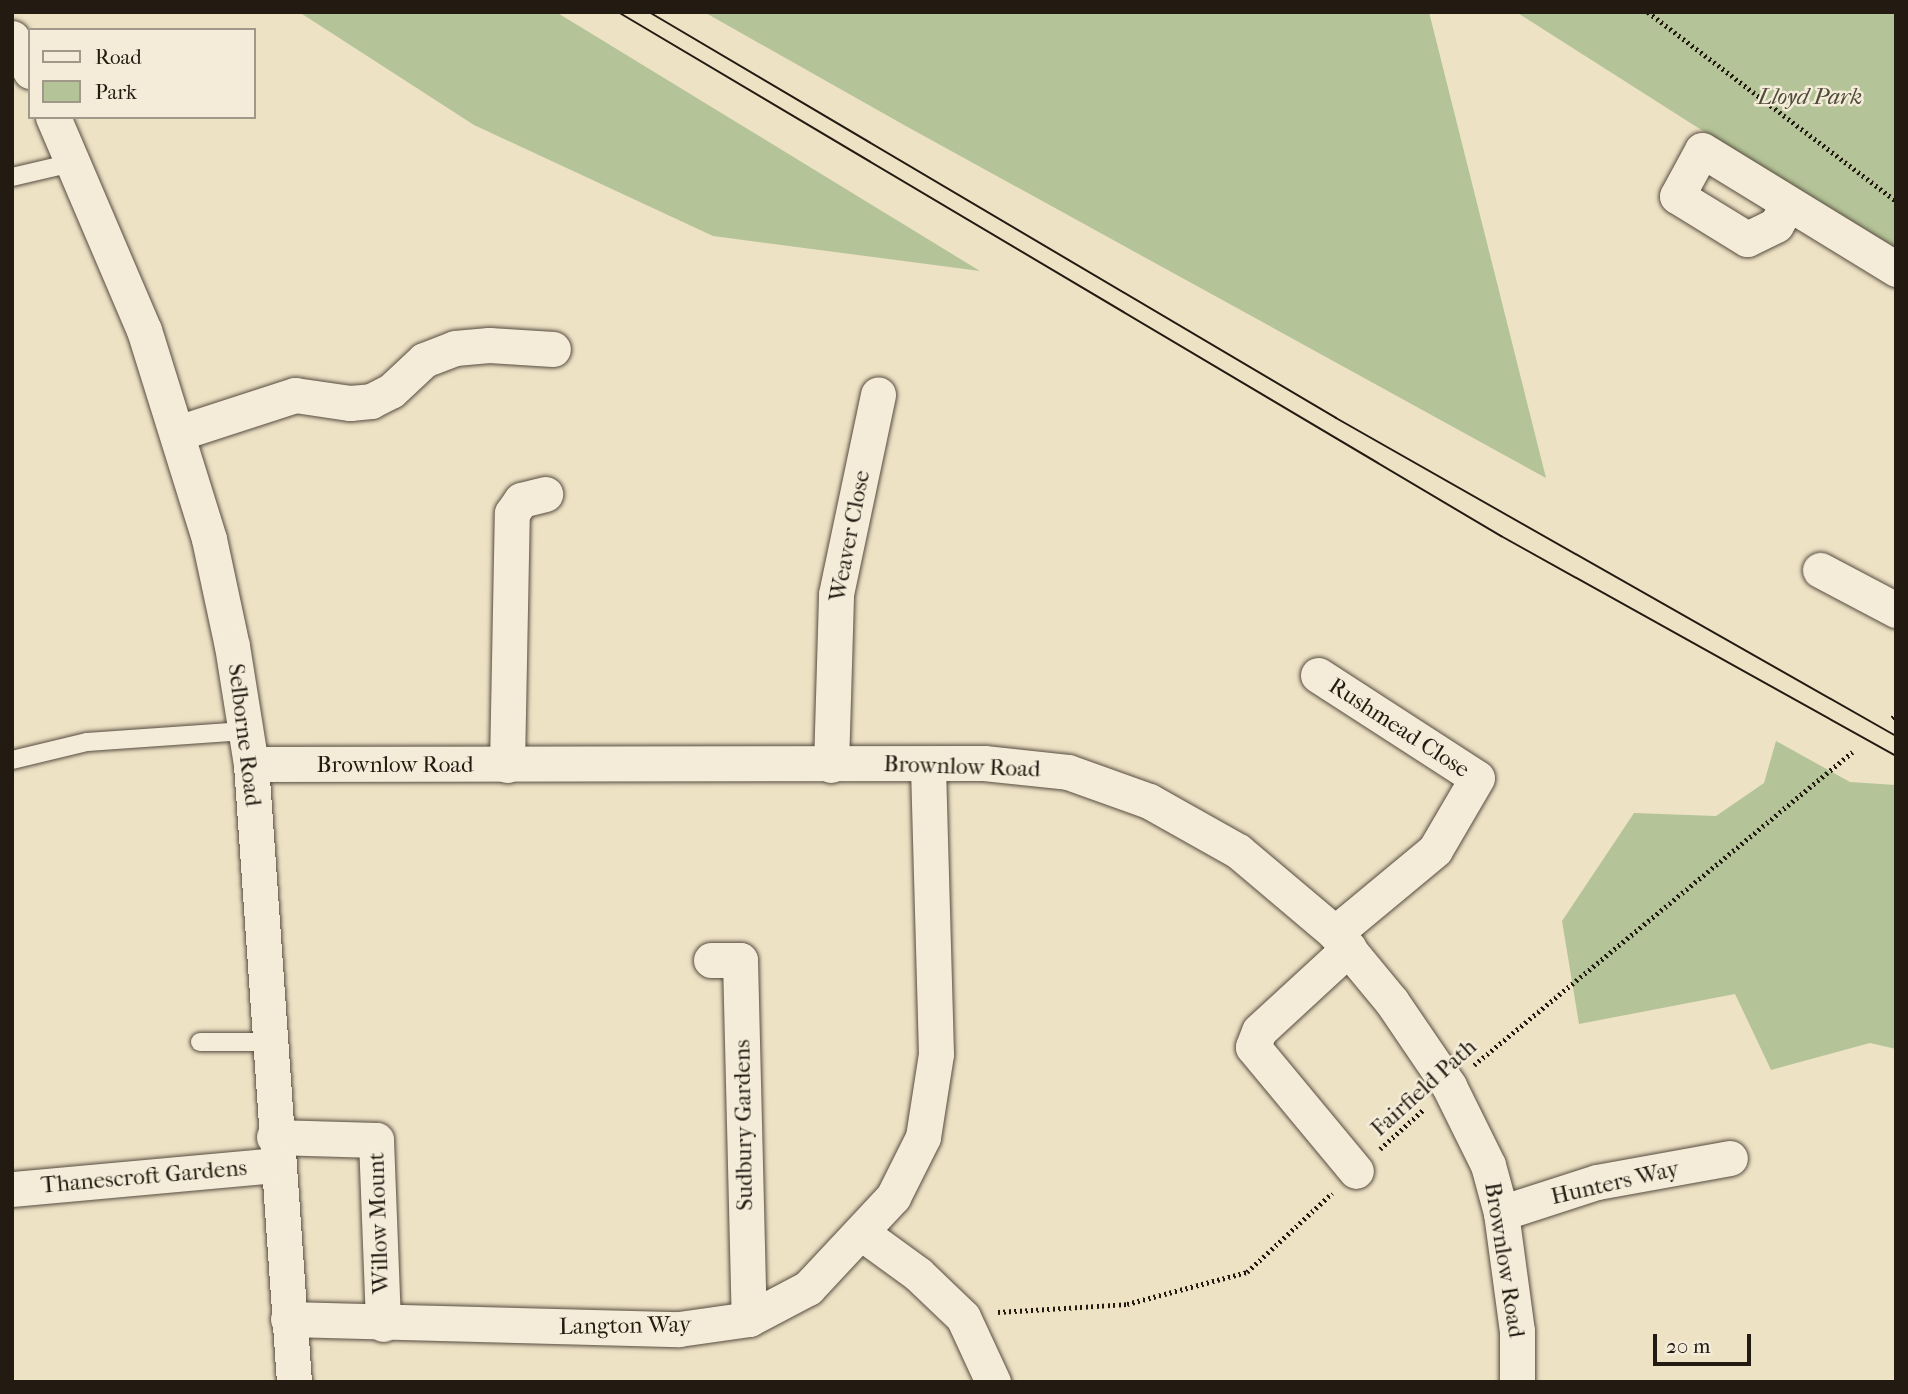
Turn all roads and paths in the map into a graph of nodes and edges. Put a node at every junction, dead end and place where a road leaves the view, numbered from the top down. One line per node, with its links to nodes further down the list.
1 (1648, 12): 7 (path)
2 (12, 38): 3 (street)
3 (28, 67)
4 (54, 119): 5 (street, Selborne Road)
5 (76, 162): 6 (lane); 12 (street, Selborne Road)
6 (12, 177)
7 (1896, 201)
8 (1788, 204): 8 (street); 9 (street)
9 (1896, 269)
10 (553, 349): 12 (street)
11 (878, 394): 21 (street, Weaver Close)
12 (178, 433): 17 (street, Selborne Road)
13 (545, 494): 20 (street)
14 (1820, 570): 15 (street)
15 (1896, 610)
16 (1318, 675): 23 (street, Rushmead Close)
17 (248, 748): 19 (lane); 20 (street, Brownlow Road); 26 (street, Selborne Road)
18 (1852, 752): 27 (path, Fairfield Path)
19 (12, 760)
20 (507, 765): 21 (street, Brownlow Road)
21 (831, 765): 22 (street, Brownlow Road)
22 (928, 765): 23 (street, Brownlow Road); 33 (street, Langton Way)
23 (1342, 941): 27 (street, Brownlow Road); 30 (street)
24 (711, 960): 36 (street, Sudbury Gardens)
25 (200, 1042): 26 (lane)
26 (268, 1042): 28 (street, Selborne Road)
27 (1449, 1086): 30 (path, Fairfield Path); 32 (street, Brownlow Road)
28 (275, 1151): 31 (street, Thanescroft Gardens); 35 (street, Selborne Road); 37 (street, Willow Mount)
29 (1730, 1158): 32 (street, Hunters Way)
30 (1356, 1171): 34 (path, Fairfield Path)
31 (12, 1189)
32 (1500, 1213): 40 (street, Brownlow Road)
33 (863, 1234): 34 (street); 36 (street, Langton Way)
34 (963, 1317): 39 (street)
35 (288, 1319): 37 (street, Langton Way); 38 (street, Selborne Road)
36 (749, 1319): 37 (street, Langton Way)
37 (383, 1324)
38 (294, 1382)
39 (993, 1382)
40 (1517, 1382)

